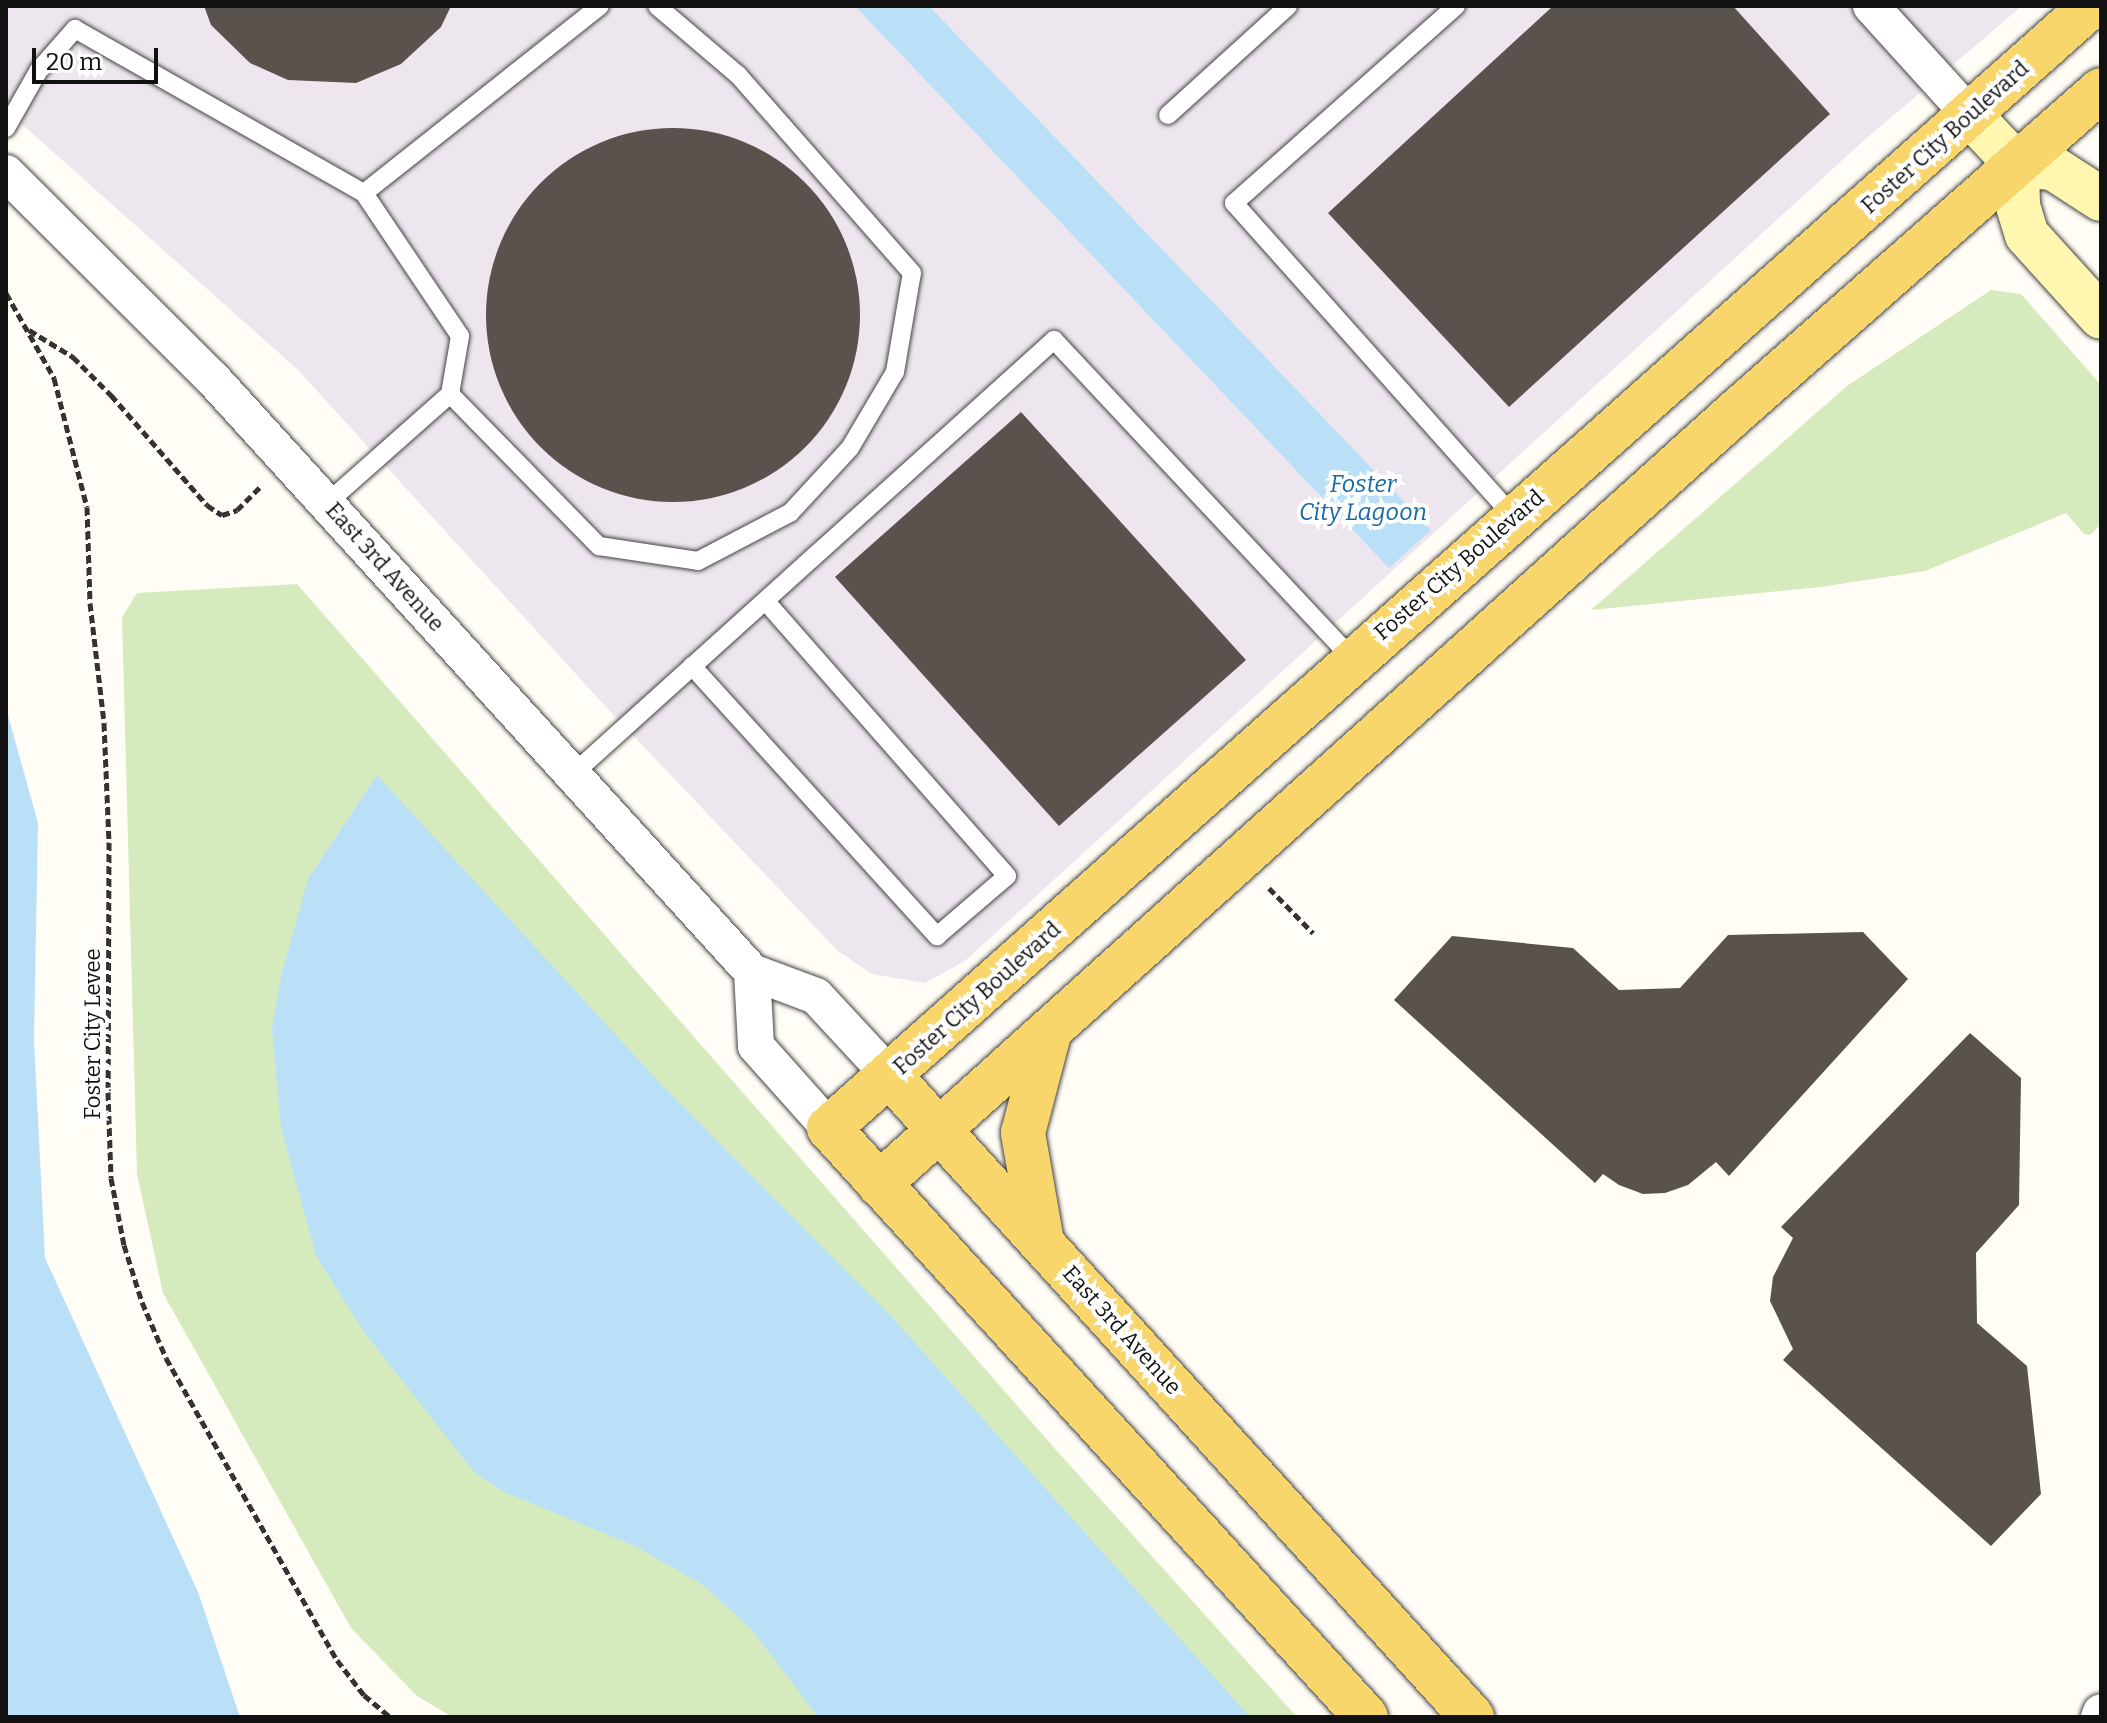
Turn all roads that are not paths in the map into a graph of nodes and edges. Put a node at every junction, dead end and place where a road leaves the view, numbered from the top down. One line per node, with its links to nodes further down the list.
1 (600, 6): 13 (lane)
2 (657, 6): 16 (lane)
3 (1288, 6): 8 (lane)
4 (1456, 6): 18 (lane)
5 (1871, 6): 9 (street)
6 (2091, 6): 9 (main road, Foster City Boulevard)
7 (2101, 90): 11 (main road)
8 (1168, 115)
9 (1970, 115): 11 (main road); 18 (main road, Foster City Boulevard)
10 (6, 128): 13 (lane)
11 (2017, 165): 14 (main road); 15 (main road); 24 (main road)
12 (6, 173): 17 (street, East 3rd Avenue)
13 (364, 193): 16 (lane)
14 (2101, 199)
15 (2101, 317)
16 (450, 394): 17 (lane)
17 (327, 503): 22 (street, East 3rd Avenue)
18 (1514, 517): 20 (main road, Foster City Boulevard)
19 (765, 601): 20 (lane); 21 (lane); 21 (lane)
20 (1353, 659): 25 (main road, Foster City Boulevard)
21 (692, 666): 22 (lane)
22 (573, 774): 23 (street, East 3rd Avenue)
23 (752, 972): 25 (street, East 3rd Avenue); 26 (street)
24 (1049, 1034): 27 (main road); 29 (main road)
25 (890, 1076): 26 (main road, Foster City Boulevard); 27 (main road, East 3rd Avenue)
26 (829, 1128): 28 (main road)
27 (940, 1131): 28 (main road); 29 (main road, East 3rd Avenue)
28 (879, 1184): 30 (main road)
29 (1042, 1242): 31 (main road, East 3rd Avenue)
30 (1366, 1717)
31 (1472, 1717)

